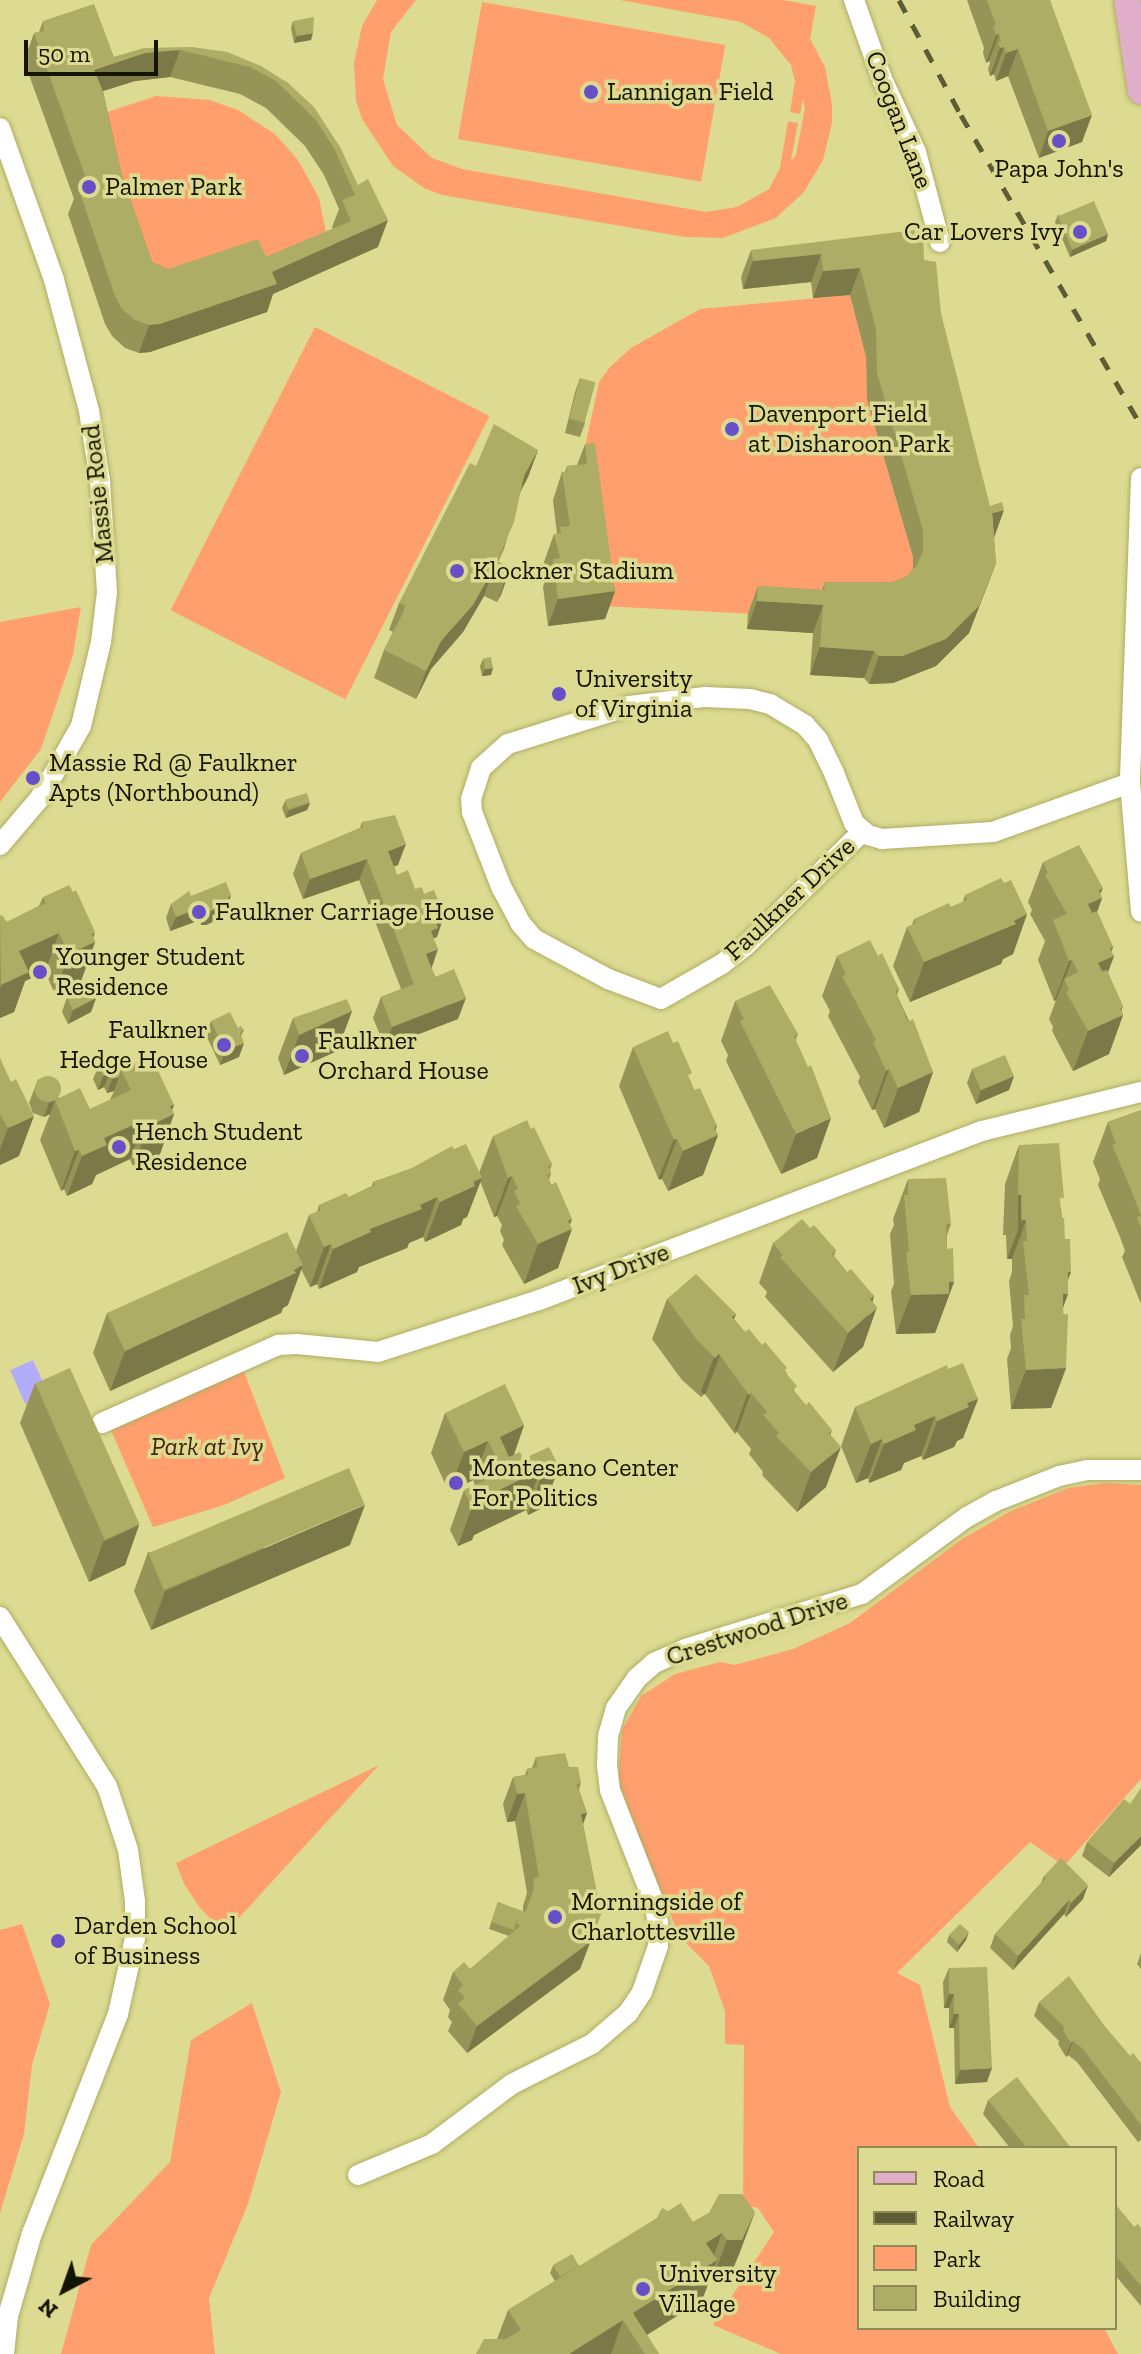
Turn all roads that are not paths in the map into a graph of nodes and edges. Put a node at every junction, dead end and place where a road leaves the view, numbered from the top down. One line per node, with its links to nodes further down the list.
1 (854, 0): 5 (street, Coogan Lane)
2 (1127, 0): 3 (main road)
3 (1141, 91)
4 (0, 128): 9 (street, Massie Road)
5 (940, 242)
6 (1141, 478): 7 (street)
7 (1130, 783): 8 (street, Faulkner Drive); 10 (street)
8 (862, 832): 8 (street, Faulkner Drive)
9 (0, 845)
10 (1141, 912)
11 (1141, 1092): 12 (street, Ivy Drive)
12 (102, 1423)
13 (1141, 1470): 15 (street, Crestwood Drive)
14 (0, 1617): 16 (street)
15 (358, 2175)
16 (4, 2354)

